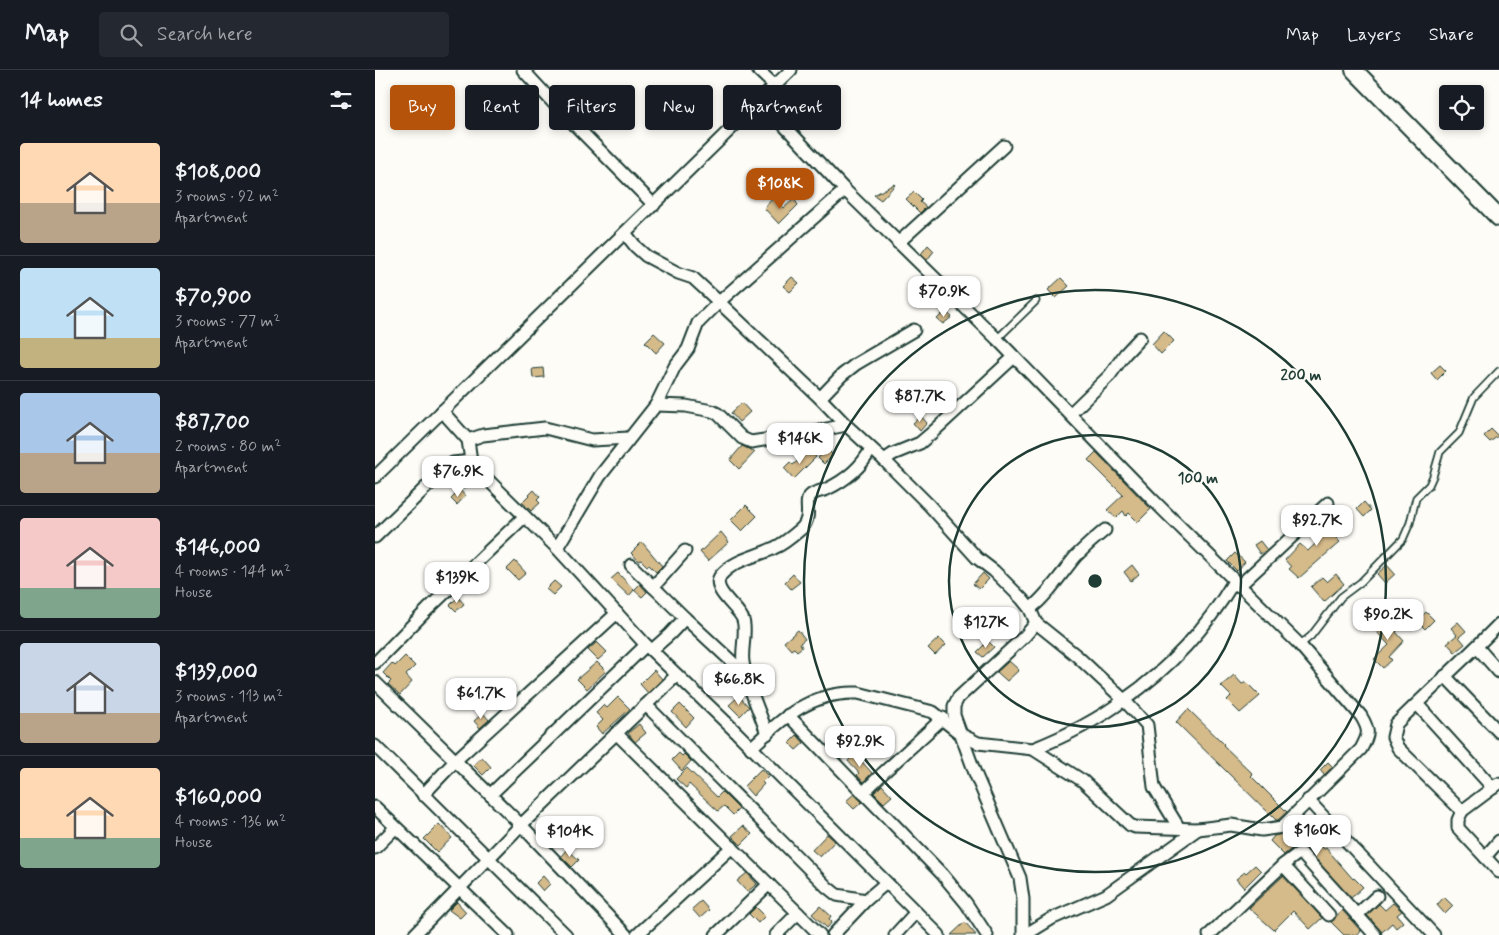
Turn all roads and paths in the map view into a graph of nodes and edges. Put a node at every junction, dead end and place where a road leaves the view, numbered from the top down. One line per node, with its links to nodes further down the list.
1 (523, 70): 11 (street)
2 (758, 70): 5 (street)
3 (791, 70): 6 (street)
4 (1354, 70): 12 (main road)
5 (774, 85)
6 (776, 85)
7 (731, 130): 11 (street)
8 (788, 130): 10 (street)
9 (1004, 146): 14 (street)
10 (845, 190): 14 (street); 16 (street)
11 (654, 205): 13 (street)
12 (1499, 218)
13 (625, 233): 16 (street); 24 (street)
14 (898, 242): 19 (street)
15 (1037, 301): 19 (lane)
16 (719, 302): 22 (street); 23 (street)
17 (914, 330): 22 (street)
18 (1140, 338): 25 (street)
19 (997, 339): 20 (street)
20 (1014, 356): 25 (street); 30 (street)
21 (1499, 371): 47 (lane)
22 (820, 398): 26 (street)
23 (656, 405): 26 (street); 27 (street)
24 (442, 411): 28 (street); 32 (street)
25 (1070, 414): 40 (street)
26 (846, 425): 29 (street)
27 (629, 438): 28 (street); 37 (street)
28 (468, 440): 31 (street)
29 (871, 449): 30 (street); 52 (street)
30 (884, 460): 42 (street)
31 (471, 461): 34 (street); 36 (street)
32 (375, 477)
33 (1328, 503): 40 (street)
34 (524, 517): 37 (street); 50 (street)
35 (1105, 530): 42 (street)
36 (375, 537)
37 (557, 548): 43 (street)
38 (685, 551): 41 (street)
39 (631, 565): 41 (street)
40 (1237, 583): 47 (street); 57 (street)
41 (653, 587): 44 (street)
42 (1030, 609): 45 (street)
43 (617, 613): 49 (street); 69 (street)
44 (685, 618): 49 (street); 52 (street)
45 (1036, 623): 56 (street); 57 (street)
46 (1499, 624): 48 (street)
47 (1299, 645): 74 (street)
48 (1477, 647): 51 (street); 54 (street)
49 (649, 648): 53 (street); 73 (street)
50 (375, 663)
51 (1499, 672)
52 (745, 674): 64 (street)
53 (677, 675): 59 (street); 67 (street)
54 (1445, 676): 58 (street); 62 (street)
55 (375, 682): 69 (street)
56 (957, 698): 61 (street); 65 (street)
57 (1124, 700): 68 (street); 79 (street)
58 (1417, 704): 70 (street); 76 (street)
59 (646, 706): 63 (street); 92 (street)
60 (789, 715): 61 (street); 64 (street); 71 (street)
61 (941, 717): 65 (street); 71 (street)
62 (1499, 732)
63 (616, 733): 77 (street); 82 (street)
64 (767, 734): 67 (street)
65 (962, 735): 68 (street); 109 (street)
66 (375, 746): 72 (street)
67 (751, 748): 88 (street)
68 (1033, 749): 79 (street)
69 (456, 760): 72 (street); 73 (street)
70 (1496, 786): 76 (street)
71 (863, 793): 108 (street)
72 (423, 795): 85 (street)
73 (490, 795): 77 (street)
74 (1308, 800): 80 (street); 112 (street)
75 (375, 807): 78 (street)
76 (1463, 811): 84 (street)
77 (521, 825): 85 (street); 100 (street)
78 (395, 828): 83 (street); 90 (street)
79 (1179, 828): 80 (street)
80 (1198, 829): 109 (street)
81 (1499, 842): 84 (street)
82 (732, 847): 89 (street); 101 (street)
83 (375, 848)
84 (1485, 857): 87 (street)
85 (488, 860): 90 (street); 99 (street)
86 (1283, 866): 95 (street); 96 (street); 110 (street)
87 (1499, 872)
88 (886, 883): 92 (street); 93 (street)
89 (769, 884): 94 (street); 102 (street)
90 (460, 888): 97 (street); 98 (street)
91 (1377, 896): 96 (street)
92 (866, 900): 105 (street)
93 (917, 912): 106 (street); 107 (street)
94 (798, 913): 103 (street); 104 (street)
95 (1329, 915)
96 (1357, 915): 111 (street)
97 (414, 935)
98 (508, 935)
99 (566, 935)
100 (625, 935)
101 (637, 935)
102 (716, 935)
103 (776, 935)
104 (820, 935)
105 (833, 935)
106 (895, 935)
107 (939, 935)
108 (987, 935)
109 (1024, 935)
110 (1209, 935)
111 (1375, 935)
112 (1434, 935)

